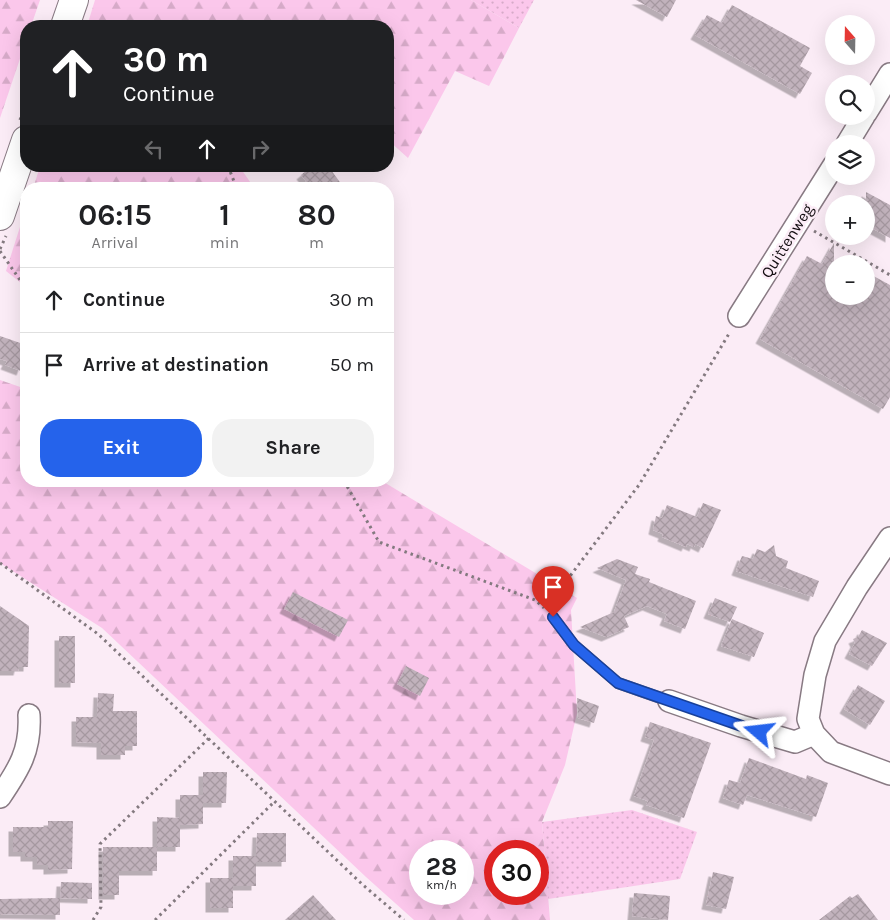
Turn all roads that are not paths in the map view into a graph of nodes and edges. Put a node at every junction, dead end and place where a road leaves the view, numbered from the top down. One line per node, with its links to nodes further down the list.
1 (74, 0): 2 (main road)
2 (67, 20)
3 (890, 74): 4 (street)
4 (875, 98)
5 (20, 158): 7 (main road)
6 (825, 179): 8 (street, Quittenweg)
7 (0, 216)
8 (739, 316)
9 (890, 538): 13 (street)
10 (553, 617): 11 (lane)
11 (669, 701): 13 (street)
12 (29, 715): 15 (street)
13 (814, 734): 14 (street)
14 (890, 774)
15 (0, 798)

